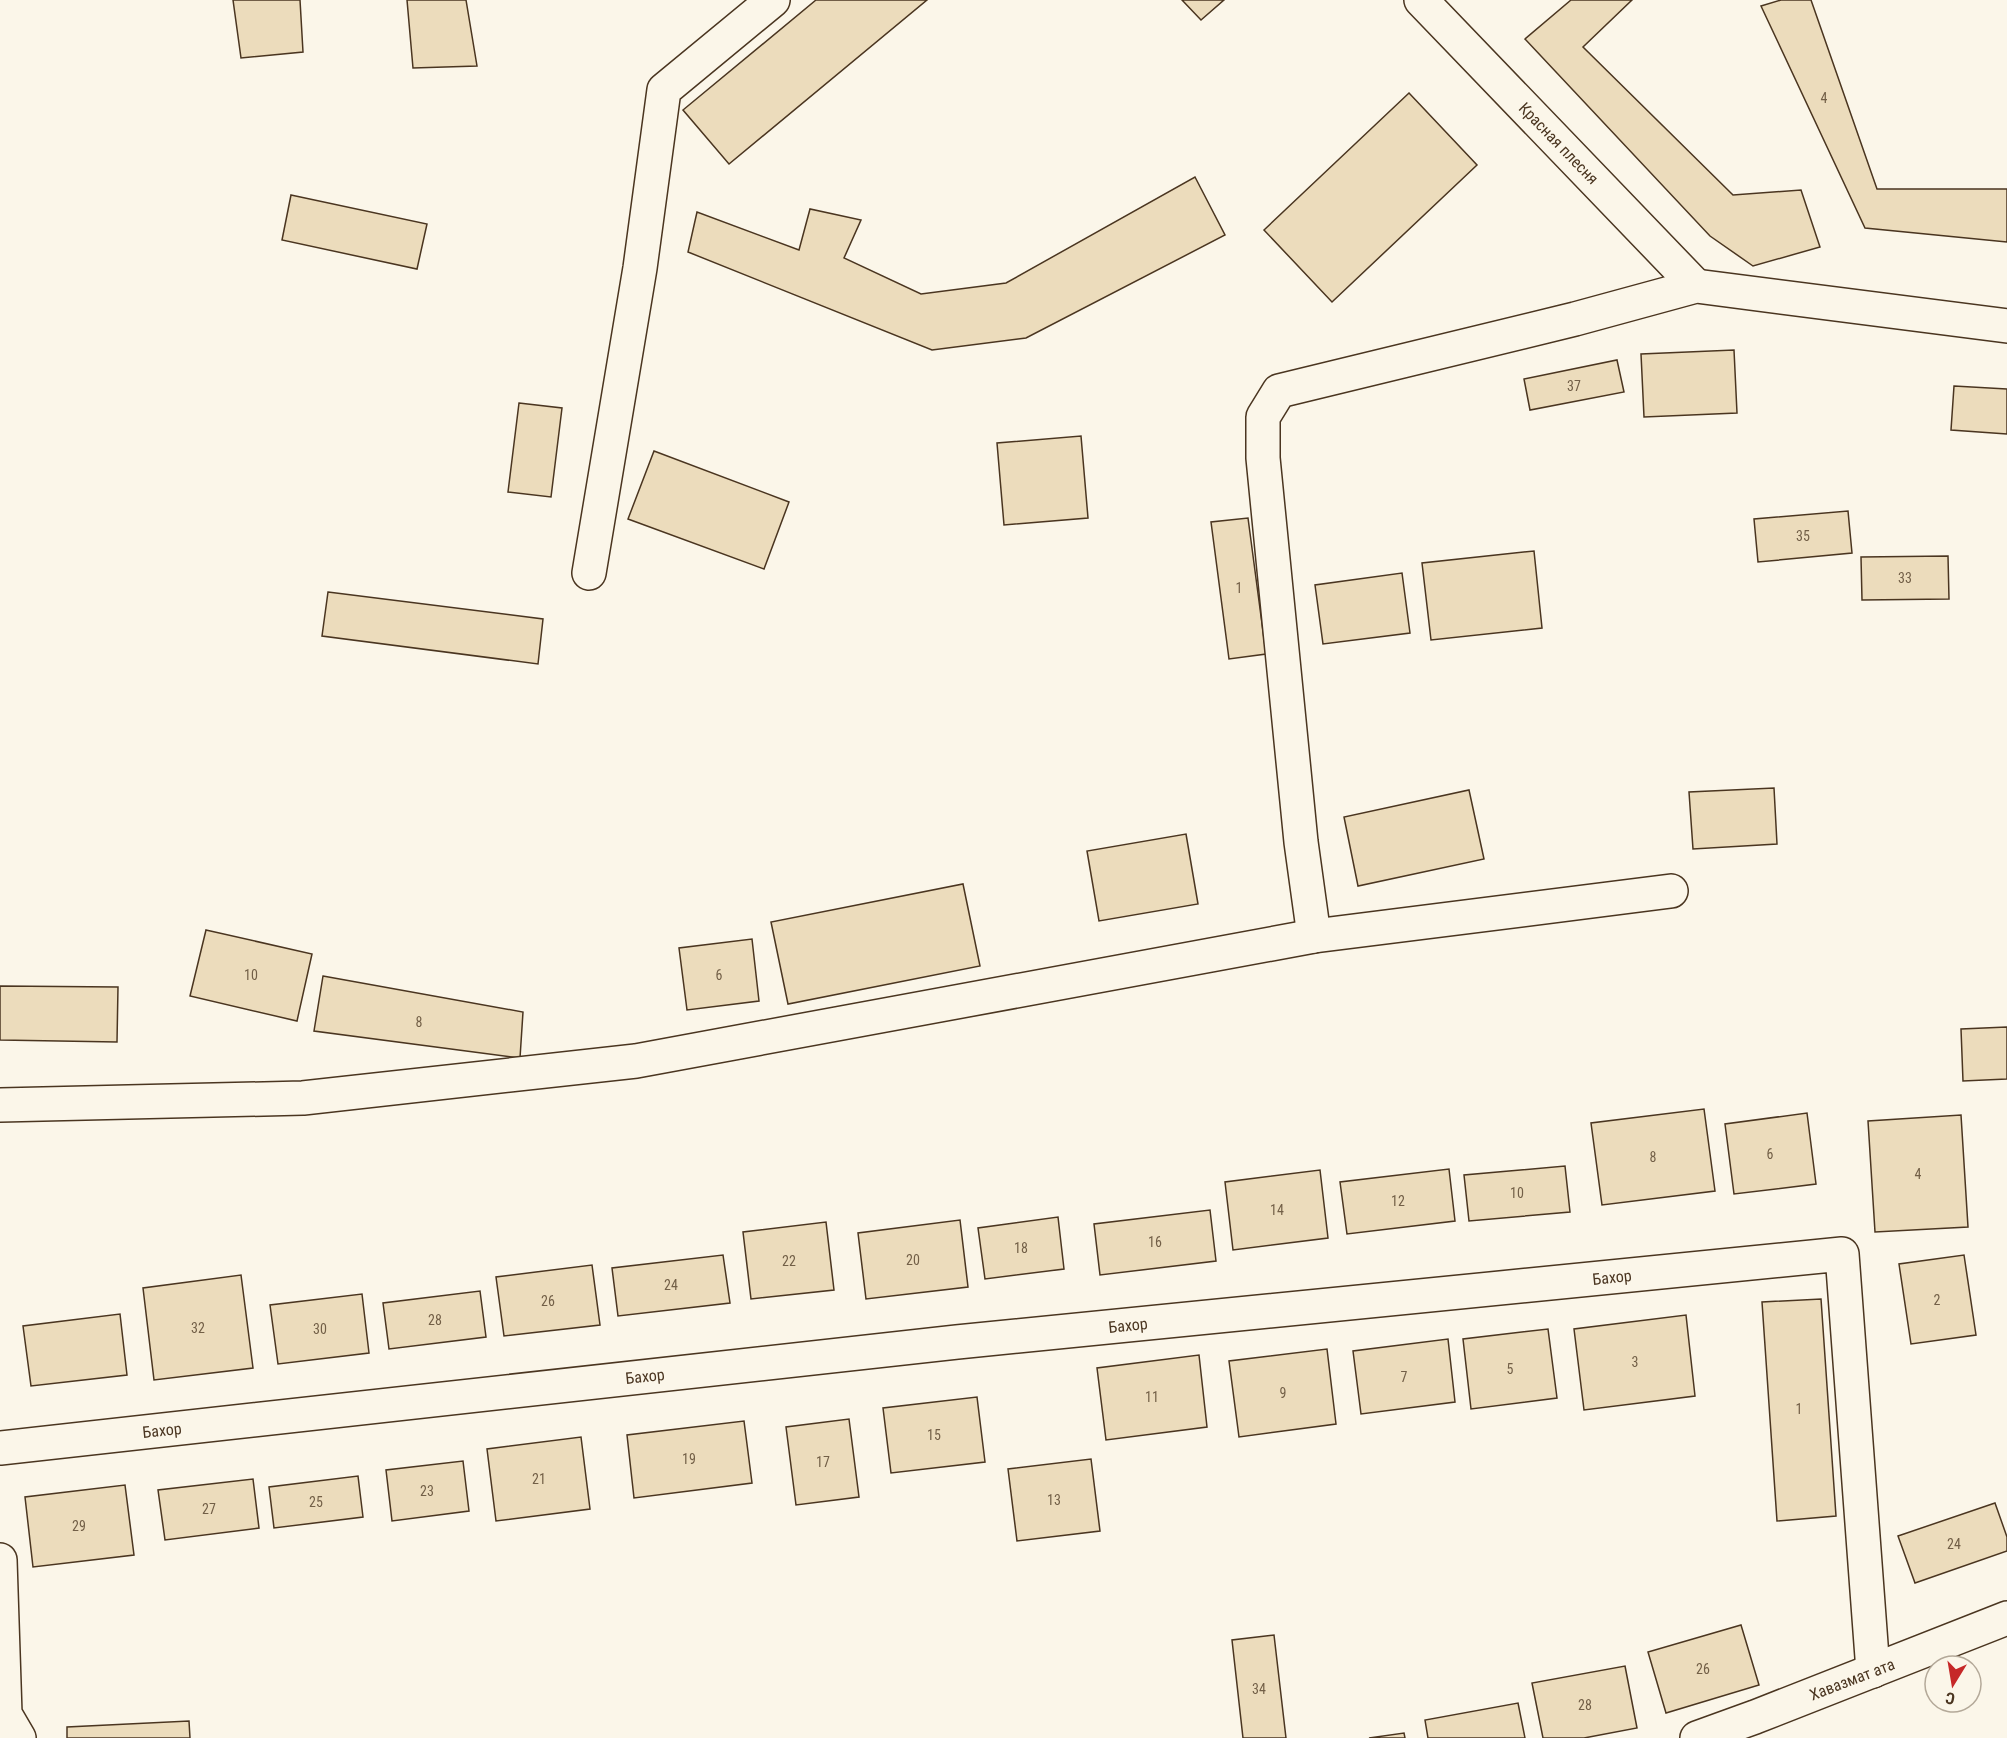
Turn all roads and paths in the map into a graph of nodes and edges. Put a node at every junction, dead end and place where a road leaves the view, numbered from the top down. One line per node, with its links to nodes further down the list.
1 (773, 0): 5 (street)
2 (1421, 0): 3 (street, Красная плесня)
3 (1696, 286): 4 (street); 7 (street)
4 (2007, 326)
5 (589, 573)
6 (1671, 891): 7 (street)
7 (1314, 936): 8 (street)
8 (0, 1105)
9 (0, 1448): 12 (street, Бахор)
10 (0, 1560): 13 (street)
11 (2007, 1618): 12 (street, Хавазмат ата)
12 (1873, 1671): 14 (street, Хавазмат ата)
13 (8, 1722)
14 (1696, 1738)

